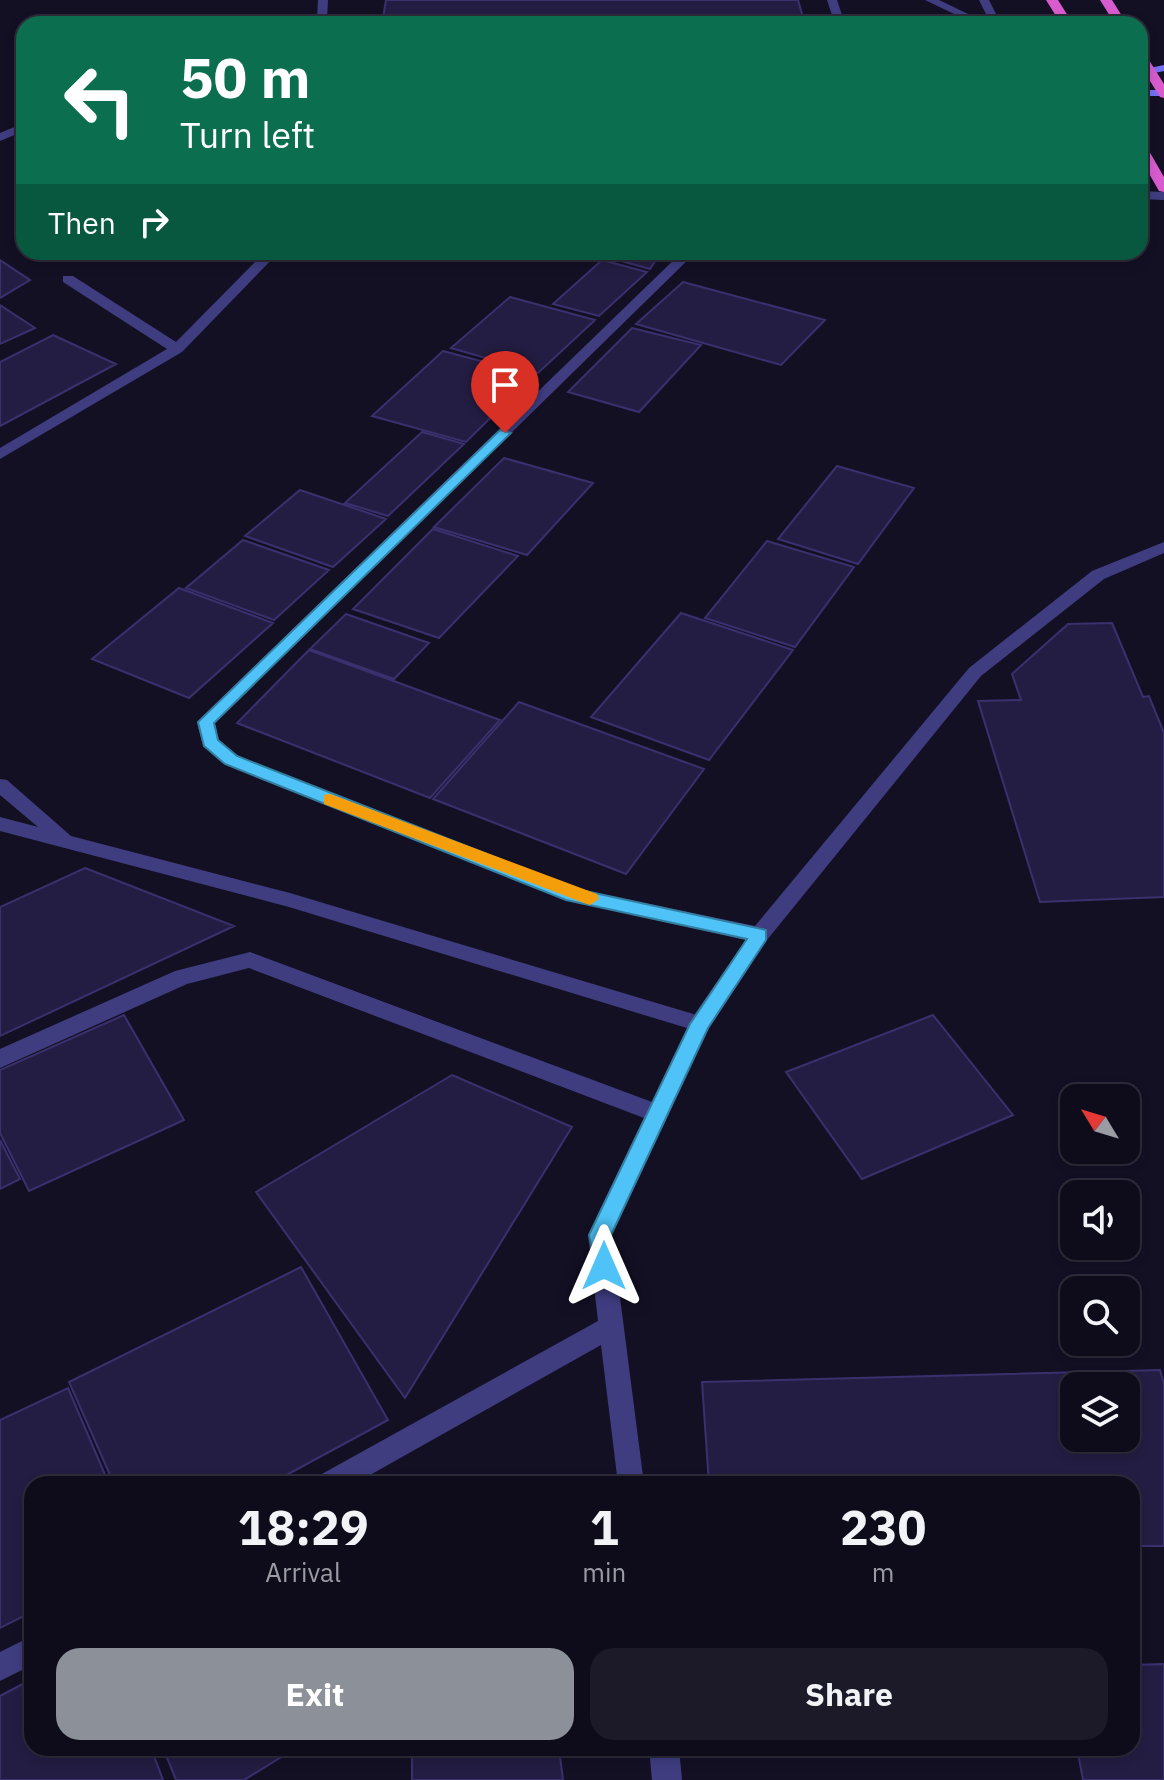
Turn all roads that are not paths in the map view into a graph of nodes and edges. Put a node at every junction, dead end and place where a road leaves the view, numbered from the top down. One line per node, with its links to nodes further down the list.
1 (930, 0): 2 (street)
2 (966, 16)
3 (1152, 71): 4 (highway)
4 (1164, 94)
5 (1148, 161): 6 (highway)
6 (1164, 188)
7 (264, 260): 10 (street)
8 (681, 260): 16 (street)
9 (68, 279): 10 (street)
10 (177, 349): 11 (street)
11 (0, 454)
12 (1164, 547): 16 (street)
13 (0, 785): 15 (street)
14 (0, 824): 15 (street)
15 (66, 840): 17 (street)
16 (760, 935): 17 (street)
17 (700, 1024): 19 (street)
18 (0, 1059): 19 (street)
19 (657, 1113): 20 (street)
20 (611, 1327): 21 (street); 22 (street)
21 (343, 1476)
22 (630, 1476)
23 (24, 1654): 24 (street)
24 (0, 1667)
25 (665, 1756): 26 (street)
26 (667, 1780)

